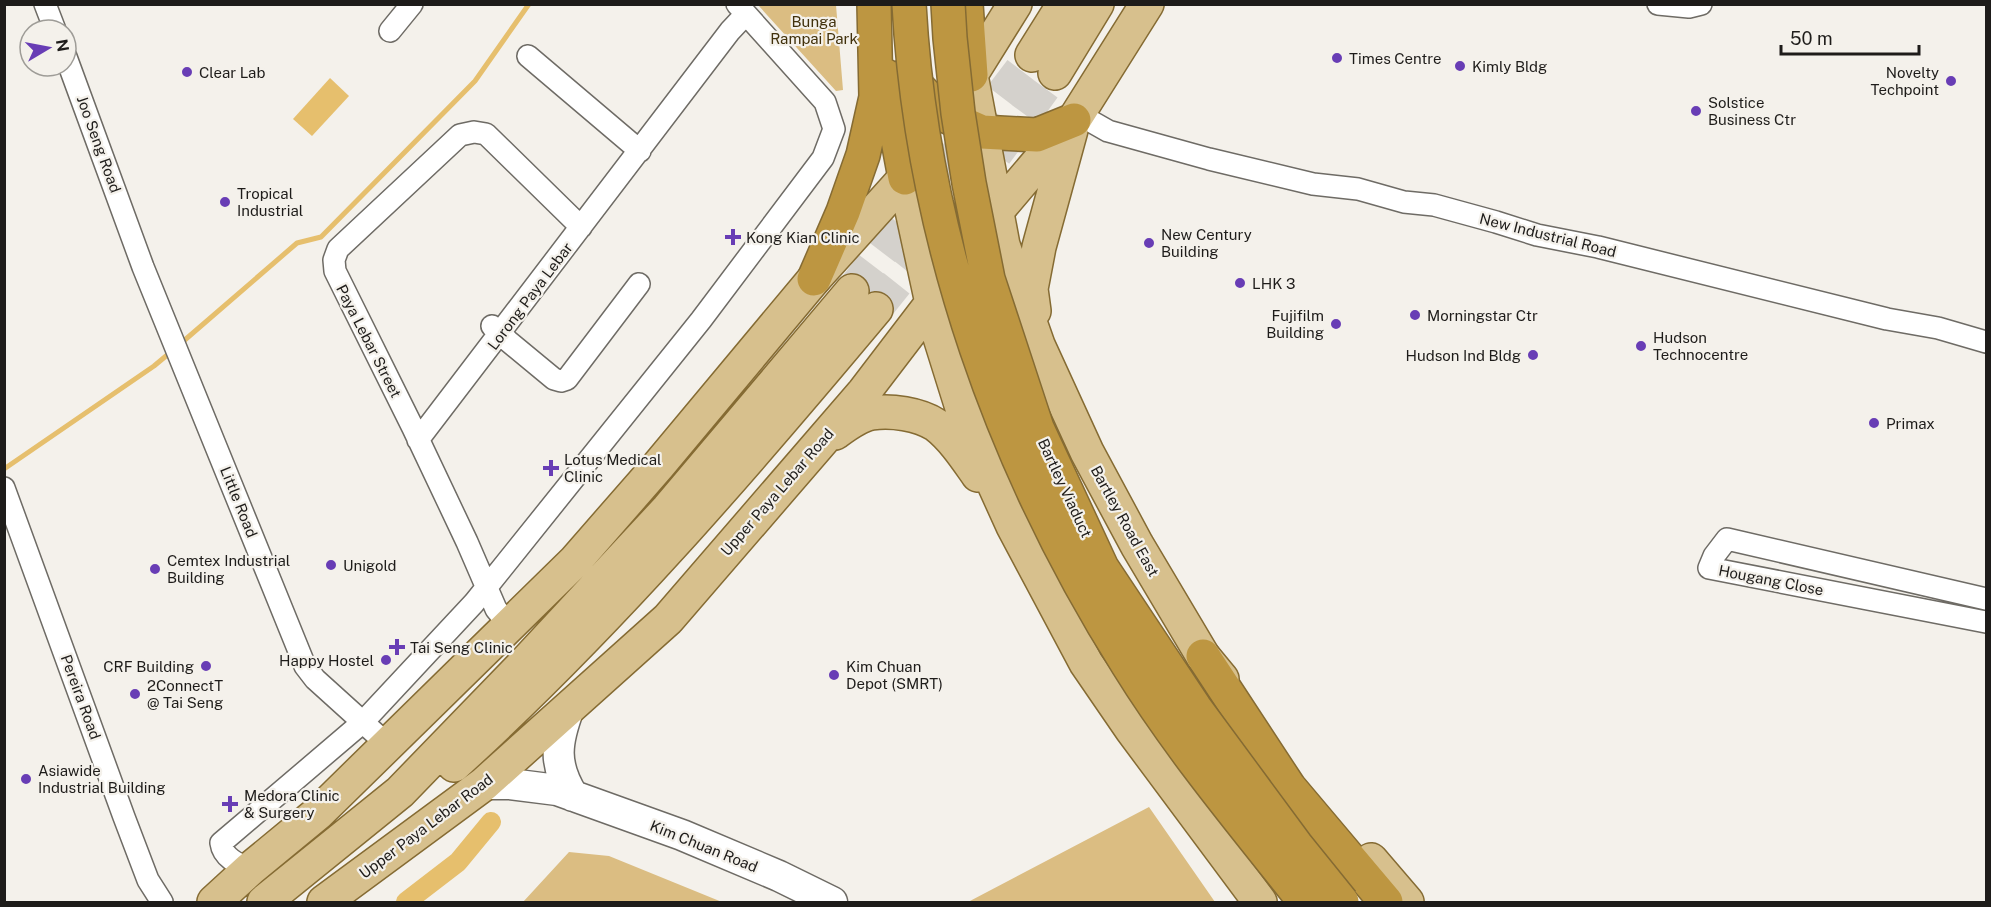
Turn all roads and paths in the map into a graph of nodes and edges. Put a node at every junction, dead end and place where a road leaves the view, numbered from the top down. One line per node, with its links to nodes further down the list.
1 (412, 4): 14 (street)
2 (909, 4): 56 (highway, Bartley Viaduct, bridge)
3 (941, 4): 13 (highway)
4 (948, 4): 57 (highway, Bartley Viaduct, bridge)
5 (966, 4): 17 (highway)
6 (1015, 4): 15 (main road)
7 (1064, 4): 8 (main road)
8 (1097, 4)
9 (1147, 4): 19 (main road, Upper Paya Lebar Road)
10 (1658, 4): 11 (street)
11 (1701, 4)
12 (742, 9): 23 (street, Lorong Paya Lebar); 38 (street)
13 (881, 11): 20 (highway); 24 (highway); 28 (highway)
14 (390, 31)
15 (991, 42): 17 (main road); 19 (main road)
16 (528, 57): 23 (street)
17 (971, 75): 20 (main road); 22 (main road, Bartley Road East)
18 (74, 78): 27 (street, Joo Seng Road)
19 (1097, 86): 21 (main road, Upper Paya Lebar Road)
20 (946, 116): 22 (highway); 24 (main road)
21 (1076, 117): 22 (highway); 25 (main road, Upper Paya Lebar Road); 32 (street, New Industrial Road); 33 (main road)
22 (982, 132): 25 (main road, Bartley Road East)
23 (640, 151): 26 (street, Lorong Paya Lebar)
24 (905, 178): 28 (main road); 30 (main road)
25 (996, 212): 30 (main road, Upper Paya Lebar Road); 33 (main road, Bartley Road East)
26 (581, 227): 31 (street, Lorong Paya Lebar); 34 (street, Paya Lebar Street)
27 (130, 232): 44 (street, Little Road)
28 (814, 279): 41 (main road)
29 (639, 284): 31 (street)
30 (932, 303): 35 (main road, Upper Paya Lebar Road); 37 (main road)
31 (496, 330): 34 (street, Lorong Paya Lebar)
32 (1986, 342)
33 (1038, 345): 42 (main road, Bartley Road East)
34 (418, 440): 38 (street, Paya Lebar Street)
35 (806, 459): 37 (main road); 43 (main road, Upper Paya Lebar Road)
36 (4, 488): 49 (street, Pereira Road)
37 (1014, 526): 55 (main road)
38 (487, 586): 41 (street, Paya Lebar Street); 44 (street)
39 (1986, 599): 40 (street, Hougang Close)
40 (1986, 622)
41 (510, 626): 45 (main road)
42 (1203, 656): 58 (highway); 59 (main road, Bartley Road East)
43 (569, 708): 46 (main road, Upper Paya Lebar Road); 47 (main road)
44 (363, 722): 45 (street, Little Road); 48 (street)
45 (388, 745): 48 (main road)
46 (484, 784): 47 (main road, Kim Chuan Road); 53 (main road, Upper Paya Lebar Road)
47 (573, 796): 54 (main road, Kim Chuan Road)
48 (250, 869): 50 (main road)
49 (162, 903)
50 (214, 903)
51 (264, 903): 52 (main road, Upper Paya Lebar Road)
52 (298, 903)
53 (324, 903)
54 (832, 903)
55 (1260, 903)
56 (1305, 903)
57 (1342, 903)
58 (1386, 903)
59 (1407, 903)

